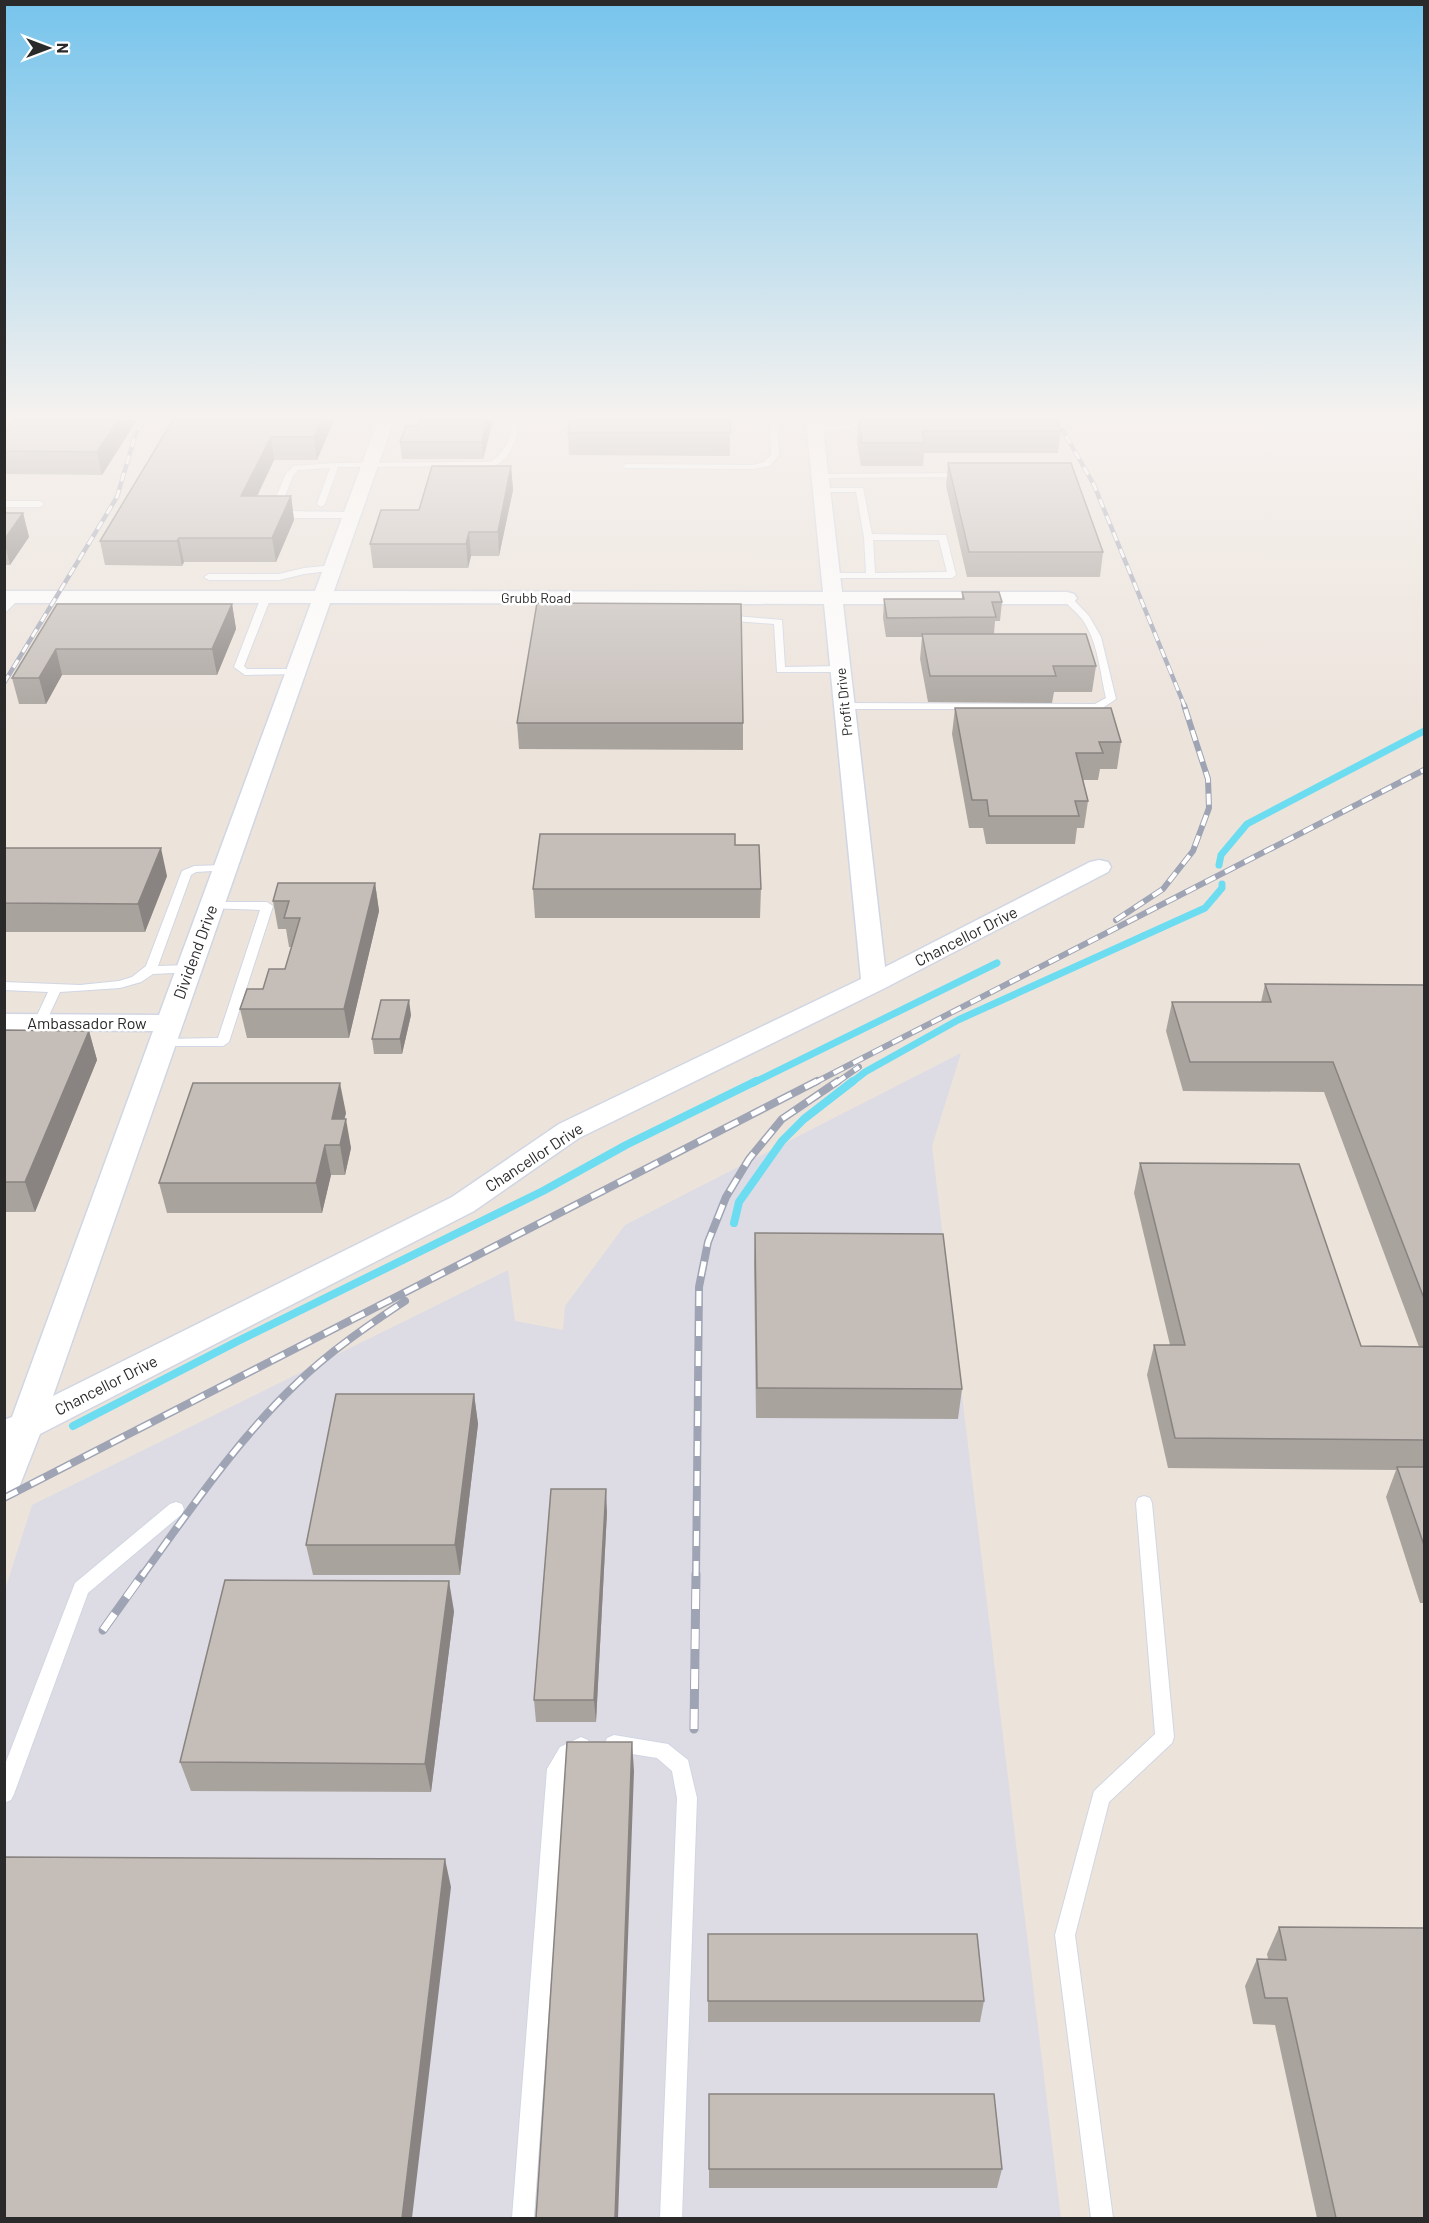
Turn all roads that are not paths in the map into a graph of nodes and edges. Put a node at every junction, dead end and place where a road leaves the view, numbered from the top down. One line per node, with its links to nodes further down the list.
1 (349, 524): 5 (street, Dividend Drive)
2 (825, 524): 6 (street, Profit Drive)
3 (866, 524): 4 (lane)
4 (868, 537): 7 (lane); 7 (lane)
5 (333, 568): 8 (lane); 10 (street, Dividend Drive)
6 (831, 576): 7 (lane); 11 (street, Profit Drive)
7 (871, 576)
8 (208, 577)
9 (266, 597): 10 (street, Grubb Road); 13 (street, Grubb Road); 16 (lane)
10 (322, 597): 11 (street, Grubb Road); 16 (street, Dividend Drive)
11 (833, 598): 12 (street, Grubb Road); 15 (street, Profit Drive)
12 (1067, 598): 17 (lane)
13 (8, 601)
14 (713, 618): 15 (lane)
15 (841, 669): 17 (street, Profit Drive)
16 (296, 672): 19 (street, Dividend Drive)
17 (845, 706): 23 (street, Profit Drive)
18 (1099, 867): 23 (street, Chancellor Drive)
19 (225, 868): 20 (street, Dividend Drive); 22 (lane)
20 (212, 906): 21 (street, Dividend Drive); 28 (lane)
21 (189, 969): 22 (lane); 28 (street, Dividend Drive)
22 (150, 970): 25 (lane)
23 (874, 983): 29 (street, Chancellor Drive)
24 (4, 986): 25 (lane)
25 (56, 987): 27 (lane)
26 (4, 1022): 27 (street, Ambassador Row)
27 (40, 1022): 28 (street, Ambassador Row)
28 (166, 1033): 29 (street, Dividend Drive)
29 (15, 1431): 30 (street, Dividend Drive)
30 (4, 1485)
31 (1144, 1503): 36 (lane)
32 (176, 1509): 33 (lane)
33 (4, 1794)
34 (524, 2218): 35 (lane)
35 (671, 2218)
36 (1102, 2218)

